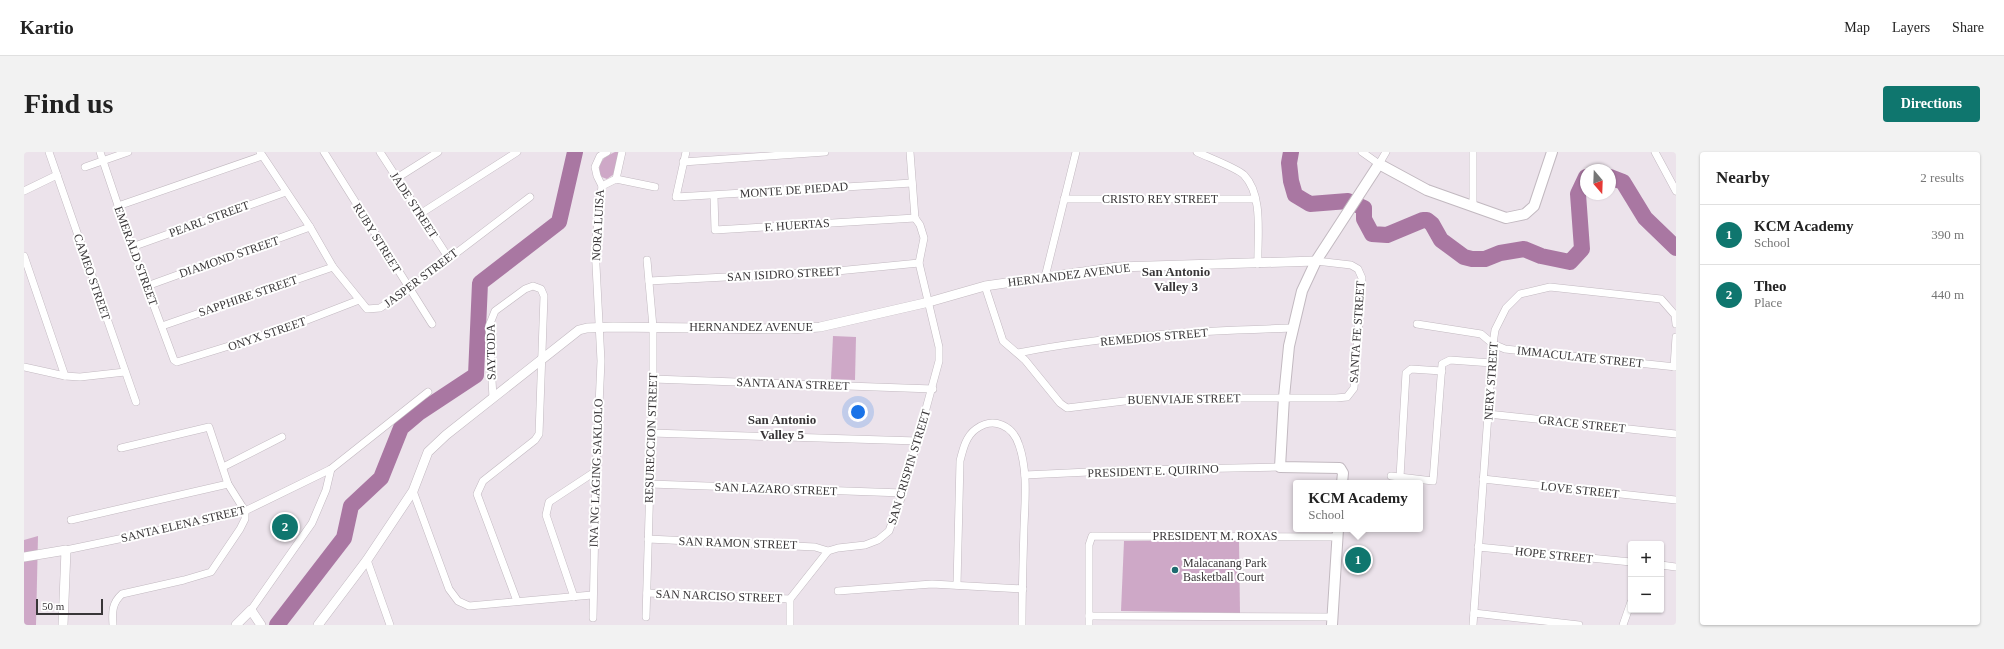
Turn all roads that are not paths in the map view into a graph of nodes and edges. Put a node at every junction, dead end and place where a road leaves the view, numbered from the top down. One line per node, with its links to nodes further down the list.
1 (49, 152): 25 (street, CAMEO STREET)
2 (100, 152): 21 (street, EMERALD STREET)
3 (128, 152): 21 (street)
4 (324, 152): 55 (street, RUBY STREET)
5 (380, 152): 26 (street, JADE STREET)
6 (438, 152): 26 (street)
7 (517, 152): 40 (street)
8 (607, 152): 29 (street, NORA LUISA)
9 (622, 152): 27 (street)
10 (686, 152): 22 (street)
11 (825, 152): 22 (street)
12 (910, 152): 28 (street)
13 (1076, 152): 37 (street)
14 (1197, 152): 36 (street)
15 (1362, 152): 23 (street)
16 (1386, 152): 23 (street)
17 (1473, 152): 39 (street)
18 (1552, 152): 39 (main road)
19 (1655, 152): 31 (street)
20 (261, 154): 33 (street, JASPER STREET); 38 (street)
21 (102, 161): 24 (street); 38 (street, EMERALD STREET)
22 (684, 162): 34 (street, MONTE DE PIEDAD)
23 (1379, 164): 39 (main road); 47 (main road)
24 (85, 167)
25 (57, 175): 32 (street); 74 (street, CAMEO STREET)
26 (397, 178): 40 (street, JADE STREET)
27 (616, 179): 29 (street); 30 (street)
28 (912, 183): 34 (street, MONTE DE PIEDAD); 41 (street)
29 (602, 186): 63 (street, NORA LUISA)
30 (655, 187)
31 (1676, 191)
32 (24, 192)
33 (286, 192): 42 (street, JASPER STREET); 43 (street, PEARL STREET)
34 (714, 196): 41 (street, F. HUERTAS)
35 (530, 198): 45 (street, JASPER STREET)
36 (1255, 199): 37 (street, CRISTO REY STREET); 49 (street)
37 (1064, 200): 51 (street)
38 (118, 206): 43 (street, EMERALD STREET)
39 (1472, 207)
40 (420, 214): 45 (street, JADE STREET)
41 (915, 218): 48 (street)
42 (310, 228): 50 (street, JASPER STREET); 53 (street, DIAMOND STREET)
43 (132, 247): 53 (street, EMERALD STREET)
44 (24, 256): 75 (street)
45 (448, 258): 55 (street, JASPER STREET)
46 (647, 260): 52 (street, RESURECCION STREET)
47 (1316, 261): 49 (street, HERNANDEZ AVENUE); 64 (main road); 79 (street, SANTA FE STREET)
48 (919, 263): 52 (street, SAN ISIDRO STREET); 57 (street, SAN CRISPIN STREET)
49 (1258, 264): 51 (street, HERNANDEZ AVENUE)
50 (334, 267): 56 (street, JASPER STREET); 61 (street, SAPPHIRE STREET)
51 (1045, 277): 54 (street, HERNANDEZ AVENUE)
52 (649, 281): 62 (street, RESURECCION STREET)
53 (147, 286): 61 (street, EMERALD STREET)
54 (985, 286): 57 (street, HERNANDEZ AVENUE); 67 (street, BUENVIAJE STREET)
55 (409, 289): 56 (street, JASPER STREET); 58 (street, RUBY STREET)
56 (359, 300): 69 (street, ONYX STREET)
57 (929, 302): 62 (street, HERNANDEZ AVENUE); 77 (street, SAN CRISPIN STREET)
58 (432, 324)
59 (1417, 324): 66 (street, IMMACULATE STREET)
60 (1676, 324): 66 (street, NERY STREET)
61 (162, 326): 69 (street, EMERALD STREET)
62 (653, 327): 63 (street, HERNANDEZ AVENUE); 76 (street, RESURECCION STREET)
63 (600, 328): 68 (street, HERNANDEZ AVENUE); 91 (street, INA NG LAGING SAKLOLO)
64 (1292, 328): 67 (street, REMEDIOS STREET); 79 (main road)
65 (1676, 337): 72 (street)
66 (1493, 344): 70 (street, NERY STREET); 72 (street, IMMACULATE STREET)
67 (1018, 353): 79 (street, BUENVIAJE STREET)
68 (542, 359): 80 (street, HERNANDEZ AVENUE); 80 (street, SAYTODA); 121 (street)
69 (174, 360)
70 (1492, 363): 73 (street); 82 (street, NERY STREET)
71 (24, 367): 75 (street)
72 (1675, 367)
73 (1442, 371): 94 (street); 94 (street)
74 (125, 372): 75 (street); 81 (street, CAMEO STREET)
75 (65, 376)
76 (653, 379): 77 (street, SANTA ANA STREET); 83 (street, RESURECCION STREET)
77 (933, 389): 86 (street, SAN CRISPIN STREET)
78 (428, 392): 90 (street, SANTA ELENA STREET)
79 (1284, 397): 89 (main road)
80 (493, 398): 99 (street, HERNANDEZ AVENUE)
81 (136, 402)
82 (1488, 414): 84 (street, GRACE STREET); 95 (street, NERY STREET)
83 (652, 433): 86 (street); 98 (street, RESURECCION STREET)
84 (1676, 434)
85 (282, 437): 88 (street)
86 (918, 441): 100 (street, SAN CRISPIN STREET)
87 (121, 448): 88 (street)
88 (223, 467): 97 (street)
89 (1280, 467): 92 (street, PRESIDENT E. QUIRINO); 96 (main road)
90 (331, 469): 102 (street, SANTA ELENA STREET); 122 (street)
91 (596, 471): 118 (street, INA NG LAGING SAKLOLO); 119 (street)
92 (1025, 475): 114 (street); 115 (street)
93 (1391, 476): 94 (street)
94 (1400, 477)
95 (1483, 479): 101 (street, LOVE STREET); 106 (street, NERY STREET)
96 (1342, 480)
97 (228, 484): 102 (street); 103 (street)
98 (650, 484): 100 (street, SAN LAZARO STREET); 105 (street, RESURECCION STREET)
99 (412, 490): 110 (street, HERNANDEZ AVENUE); 121 (street)
100 (903, 494): 108 (street, SAN CRISPIN STREET)
101 (1676, 500)
102 (245, 511): 107 (street, SANTA ELENA STREET); 130 (street)
103 (71, 520)
104 (1338, 533): 125 (street, PRESIDENT M. ROXAS); 128 (main road)
105 (648, 539): 108 (street, SAN RAMON STREET); 117 (street, RESURECCION STREET)
106 (1478, 547): 111 (street, HOPE STREET); 124 (street, NERY STREET)
107 (66, 550): 109 (street, SANTA ELENA STREET); 129 (street)
108 (828, 551): 120 (street)
109 (24, 557)
110 (367, 560): 133 (street, HERNANDEZ AVENUE); 134 (street)
111 (1628, 562)
112 (1664, 565): 113 (street)
113 (1676, 567)
114 (957, 585): 115 (street); 116 (street)
115 (1022, 589): 136 (street)
116 (838, 590)
117 (647, 593): 120 (street, SAN NARCISO STREET); 126 (street, RESURECCION STREET)
118 (592, 596): 119 (street); 127 (street, INA NG LAGING SAKLOLO)
119 (574, 597): 121 (street)
120 (790, 599): 135 (street)
121 (517, 601)
122 (251, 610): 131 (street); 132 (street)
123 (1628, 611): 140 (street)
124 (1474, 614): 138 (street, NERY STREET); 139 (street)
125 (1089, 616): 128 (street); 137 (street)
126 (646, 617)
127 (593, 618)
128 (1333, 621)
129 (63, 625)
130 (113, 625)
131 (236, 625)
132 (261, 625)
133 (318, 625)
134 (390, 625)
135 (790, 625)
136 (1022, 625)
137 (1089, 625)
138 (1474, 625)
139 (1580, 625)
140 (1623, 625)

